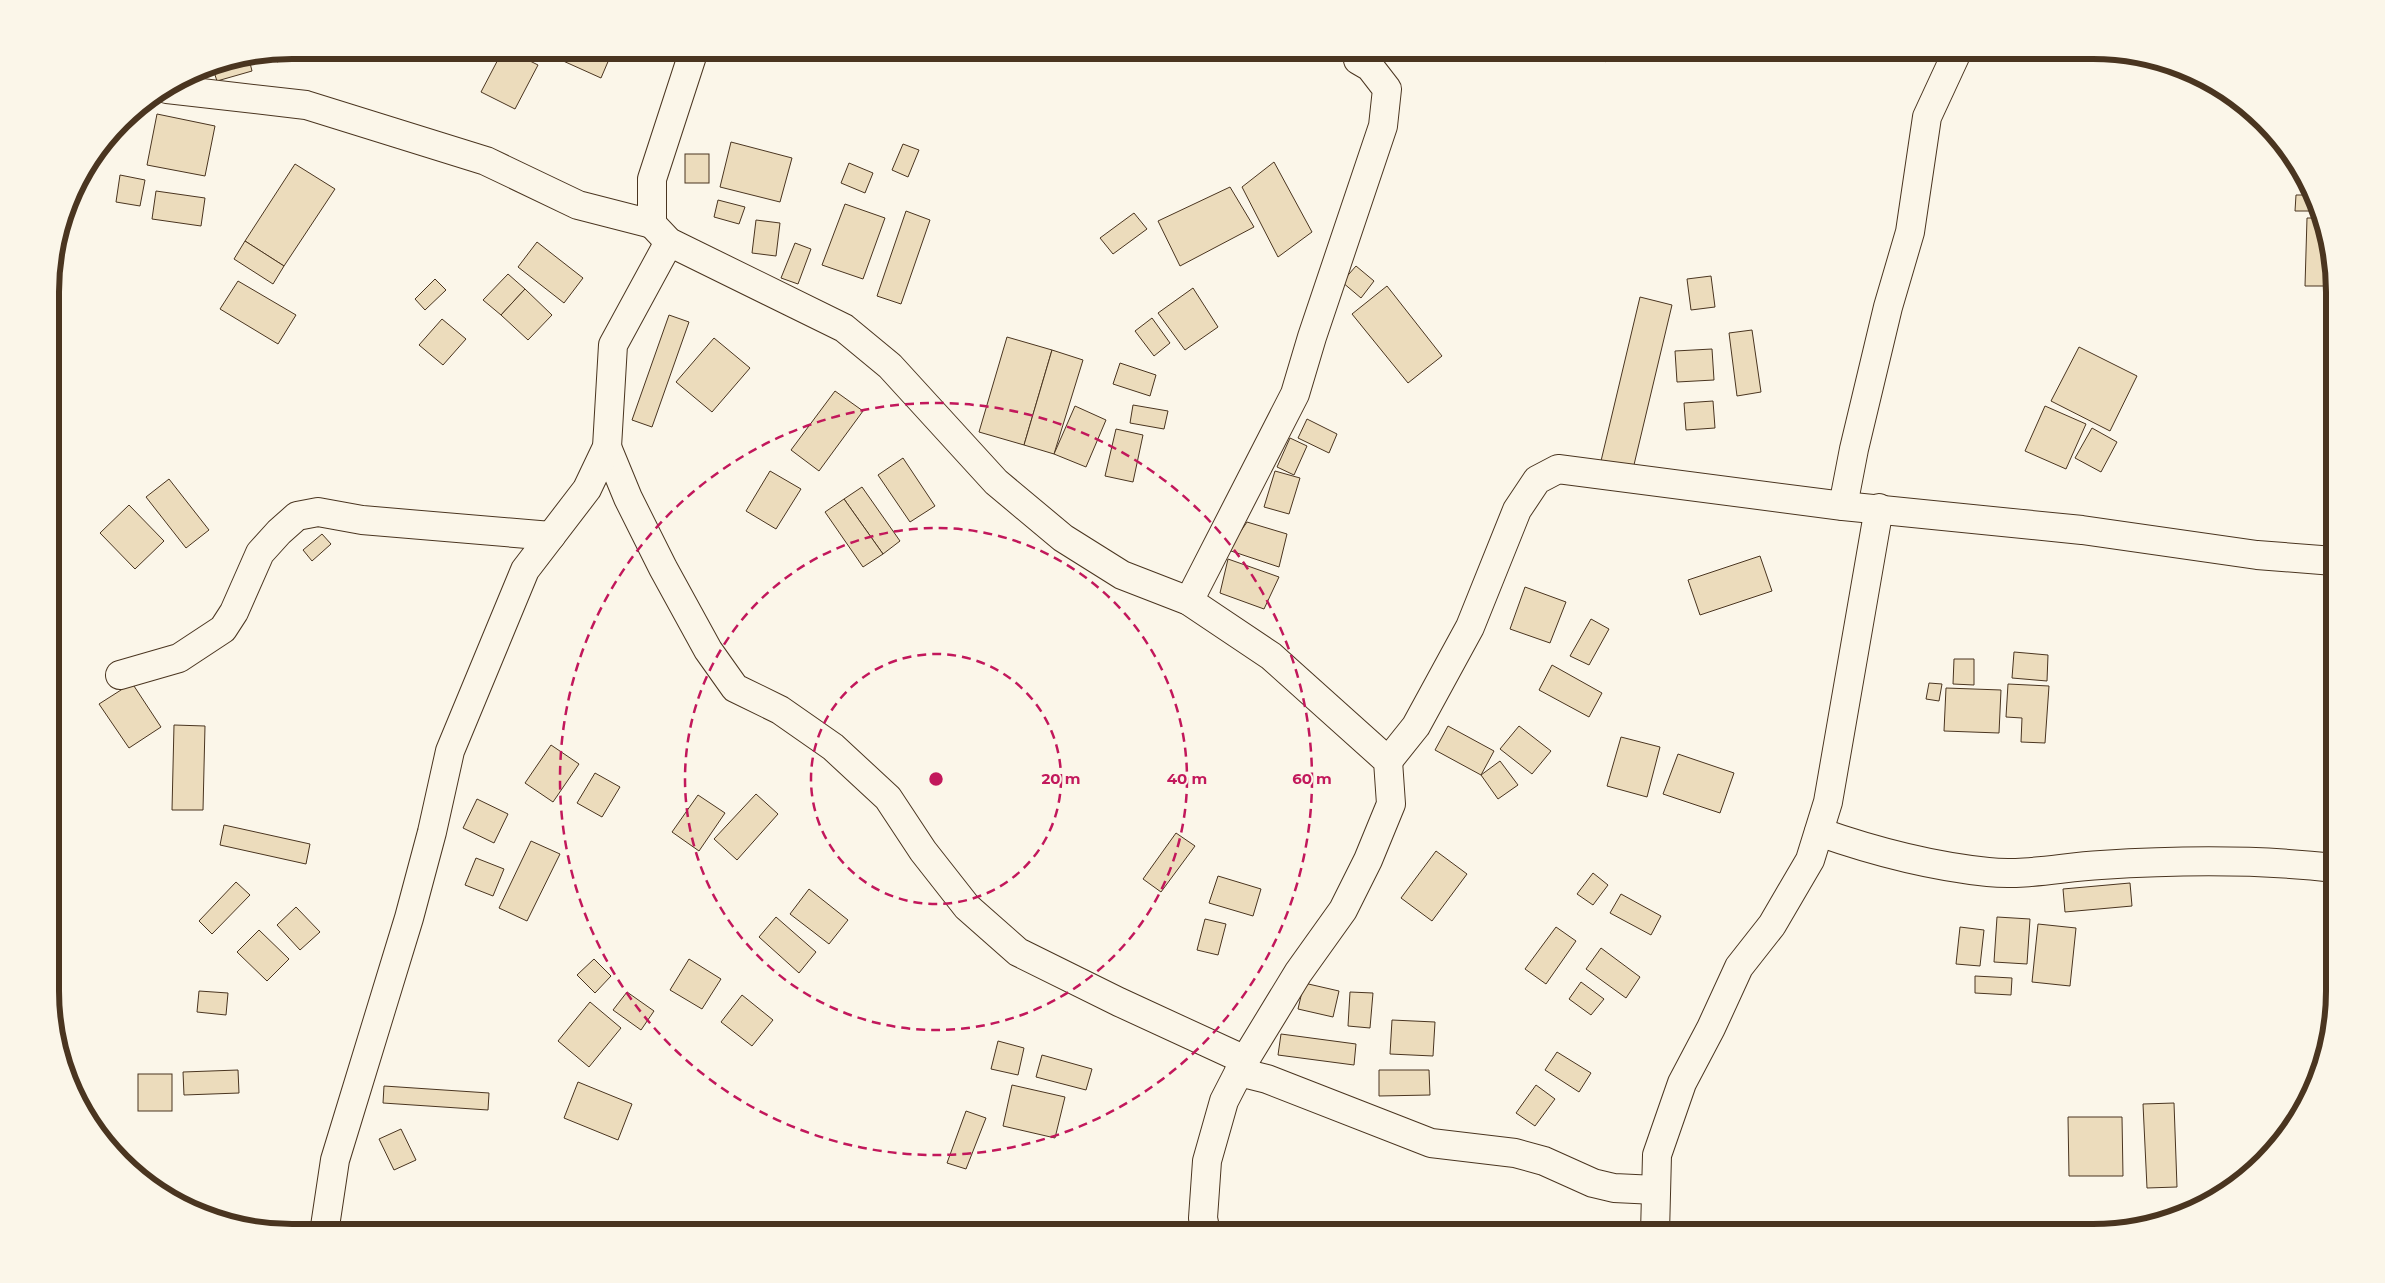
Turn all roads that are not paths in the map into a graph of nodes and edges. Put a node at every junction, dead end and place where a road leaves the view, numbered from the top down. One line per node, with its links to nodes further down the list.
1 (691, 59): 5 (street)
2 (1954, 59): 7 (street)
3 (1358, 60): 11 (street)
4 (177, 89): 5 (street)
5 (661, 233): 6 (street); 11 (street)
6 (607, 447): 9 (street); 16 (street)
7 (1843, 506): 8 (street); 13 (street)
8 (1879, 508): 10 (street); 14 (street)
9 (551, 536): 12 (street); 18 (street)
10 (2326, 560)
11 (1189, 601): 13 (street)
12 (120, 675)
13 (1388, 761): 16 (street)
14 (1819, 832): 15 (street); 17 (street)
15 (2326, 867)
16 (1242, 1066): 17 (street); 19 (street)
17 (1656, 1190): 20 (street)
18 (325, 1224)
19 (1204, 1224)
20 (1655, 1224)

